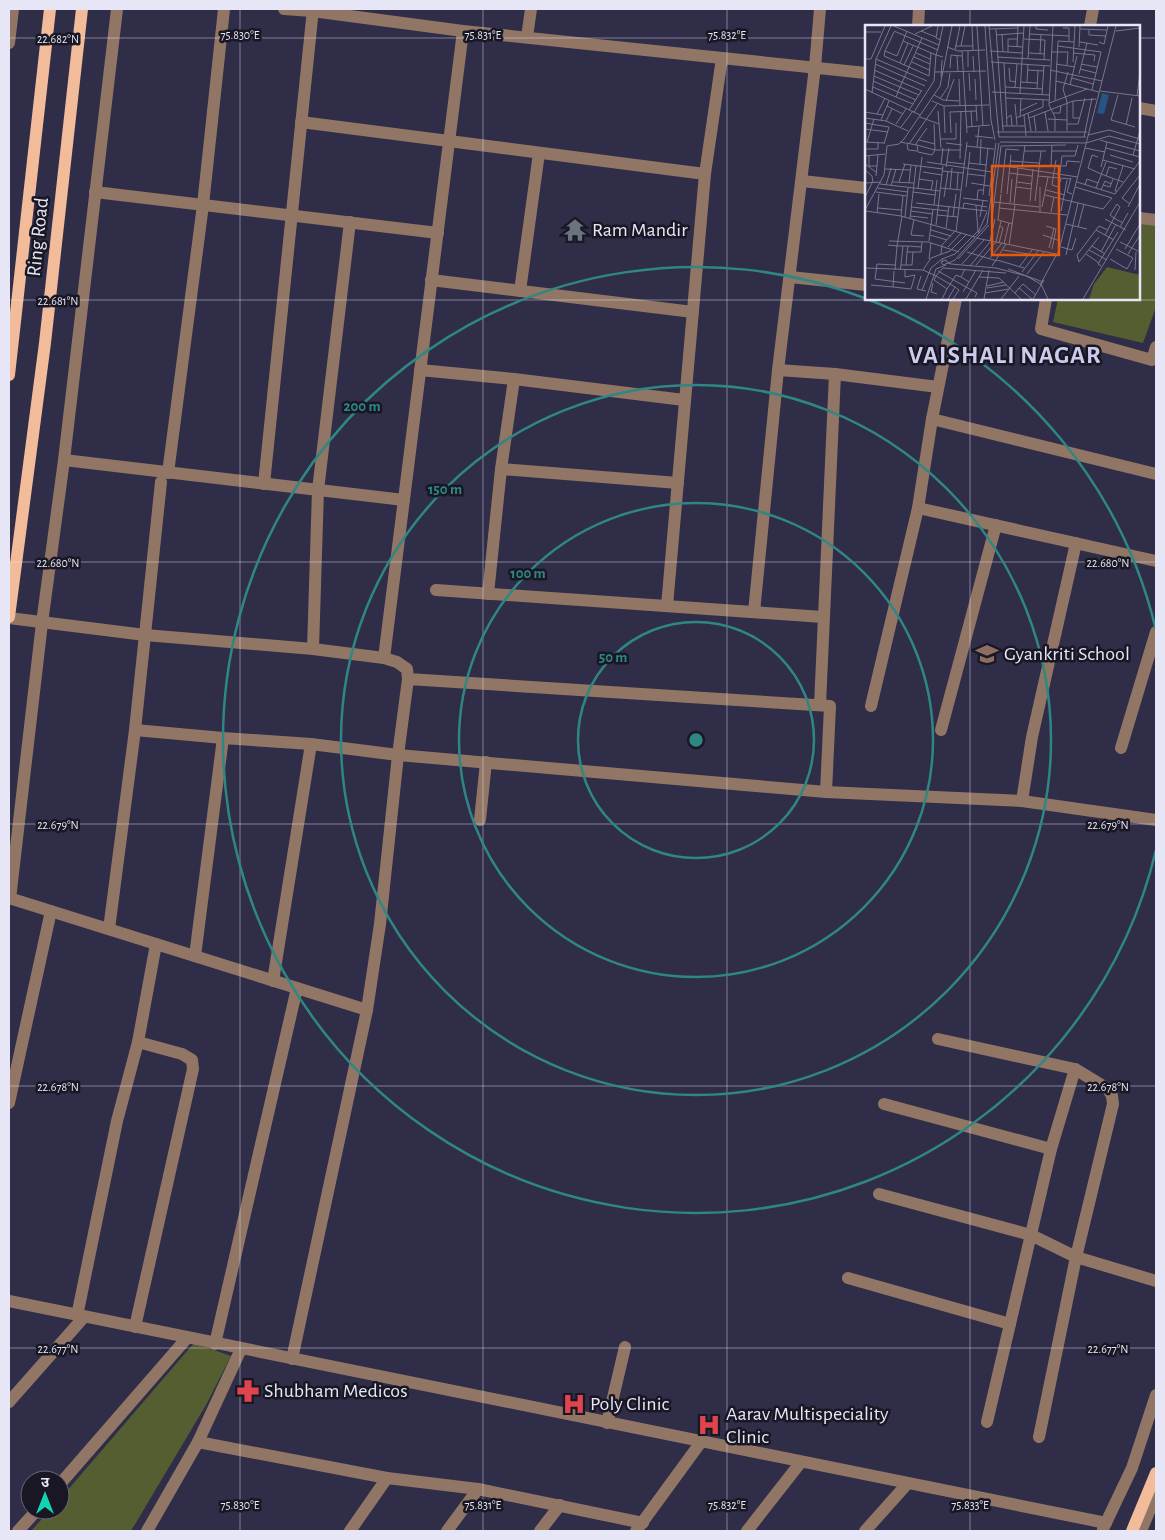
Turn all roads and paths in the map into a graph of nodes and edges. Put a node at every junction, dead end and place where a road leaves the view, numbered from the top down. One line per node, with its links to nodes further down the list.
1 (13, 9): 16 (street)
2 (50, 9): 46 (main road, Ring Road)
3 (82, 9): 68 (main road, Ring Road)
4 (116, 9): 28 (street)
5 (224, 9): 29 (street)
6 (284, 9): 11 (street)
7 (531, 9): 15 (street)
8 (820, 9): 18 (street)
9 (919, 9): 12 (street)
10 (1093, 9): 13 (street)
11 (312, 10): 14 (street); 22 (street)
12 (918, 25)
13 (1090, 25)
14 (463, 31): 15 (street); 23 (street)
15 (528, 37): 17 (street)
16 (9, 43)
17 (722, 58): 18 (street); 25 (street)
18 (815, 68): 19 (street); 26 (street)
19 (865, 73)
20 (1140, 108): 21 (street)
21 (1156, 111)
22 (301, 122): 23 (street); 30 (street)
23 (449, 141): 24 (street); 34 (street)
24 (539, 153): 25 (street); 38 (street)
25 (705, 174): 41 (street)
26 (802, 181): 27 (street); 35 (street)
27 (865, 188)
28 (95, 192): 29 (street); 51 (street)
29 (203, 205): 30 (street); 54 (street)
30 (291, 216): 33 (street); 56 (street)
31 (1140, 218): 32 (street)
32 (1156, 220)
33 (350, 222): 34 (street); 57 (street)
34 (438, 232): 36 (street)
35 (790, 277): 37 (street); 44 (street)
36 (432, 280): 38 (street); 43 (street)
37 (865, 285)
38 (520, 291): 41 (street)
39 (956, 300): 48 (street)
40 (1046, 300): 42 (street)
41 (693, 312): 49 (street)
42 (1156, 347)
43 (420, 370): 47 (street); 58 (street)
44 (778, 370): 45 (street); 66 (street)
45 (835, 374): 48 (street); 67 (street)
46 (9, 375)
47 (514, 379): 49 (street); 52 (street)
48 (938, 387): 50 (street)
49 (684, 400): 55 (street)
50 (932, 418): 53 (street); 59 (street)
51 (64, 460): 54 (street); 69 (street)
52 (501, 469): 55 (street); 64 (street)
53 (1156, 474)
54 (165, 478): 56 (street); 71 (street)
55 (678, 483): 65 (street)
56 (264, 484): 57 (street)
57 (318, 490): 58 (street); 72 (street)
58 (404, 500): 73 (street)
59 (918, 508): 60 (street); 76 (street)
60 (996, 526): 61 (street); 78 (street)
61 (1076, 543): 62 (street); 85 (street)
62 (1156, 561)
63 (436, 590): 64 (street)
64 (488, 594): 65 (street)
65 (667, 606): 66 (street)
66 (754, 612): 67 (street)
67 (823, 617): 75 (street)
68 (9, 618): 69 (street)
69 (42, 623): 71 (street); 88 (street)
70 (1156, 632): 81 (street)
71 (145, 636): 72 (street); 77 (street)
72 (312, 649): 73 (street)
73 (384, 658): 74 (street)
74 (408, 679): 75 (street); 82 (street)
75 (820, 705): 84 (street)
76 (871, 706)
77 (135, 730): 79 (street); 90 (street)
78 (941, 730)
79 (223, 738): 80 (street); 92 (street)
80 (311, 744): 82 (street); 93 (street)
81 (1121, 748)
82 (398, 755): 83 (street); 95 (street)
83 (486, 762): 84 (street); 86 (street)
84 (826, 792): 85 (street)
85 (1022, 801): 87 (street)
86 (480, 820)
87 (1156, 820)
88 (10, 898): 89 (street)
89 (51, 911): 90 (street); 99 (street)
90 (109, 930): 91 (street)
91 (156, 944): 92 (street); 97 (street)
92 (195, 956): 93 (street)
93 (273, 980): 94 (street)
94 (297, 988): 95 (street); 112 (street)
95 (367, 1010): 115 (street)
96 (938, 1039): 98 (street)
97 (138, 1042): 108 (street); 110 (street)
98 (1074, 1069): 101 (street); 104 (street)
99 (9, 1103)
100 (884, 1104): 101 (street)
101 (1051, 1149): 103 (street)
102 (879, 1194): 103 (street)
103 (1030, 1235): 104 (street); 109 (street)
104 (1076, 1258): 106 (street); 120 (street)
105 (848, 1278): 109 (street)
106 (1156, 1281)
107 (9, 1301): 108 (street)
108 (81, 1317): 110 (street); 117 (street)
109 (1010, 1324): 118 (street)
110 (135, 1328): 111 (street)
111 (187, 1338): 112 (street); 124 (street)
112 (215, 1344): 114 (street)
113 (625, 1347): 119 (street)
114 (241, 1349): 115 (street); 121 (street)
115 (292, 1359): 119 (street)
116 (1156, 1395): 133 (street)
117 (9, 1402)
118 (987, 1422)
119 (607, 1423): 122 (street)
120 (1038, 1437)
121 (198, 1442): 126 (street); 135 (street)
122 (701, 1442): 123 (street); 132 (street)
123 (802, 1462): 127 (street); 139 (street)
124 (70, 1473)
125 (1156, 1473): 141 (main road)
126 (388, 1478): 128 (street); 136 (street)
127 (908, 1483): 133 (street); 140 (street)
128 (478, 1489): 130 (street); 137 (street)
129 (1156, 1495): 142 (street)
130 (560, 1505): 132 (street); 138 (street)
131 (28, 1520): 134 (street)
132 (640, 1527)
133 (1103, 1527)
134 (18, 1531)
135 (147, 1531)
136 (350, 1531)
137 (447, 1531)
138 (540, 1531)
139 (747, 1531)
140 (865, 1531)
141 (1132, 1531)
142 (1141, 1531)

